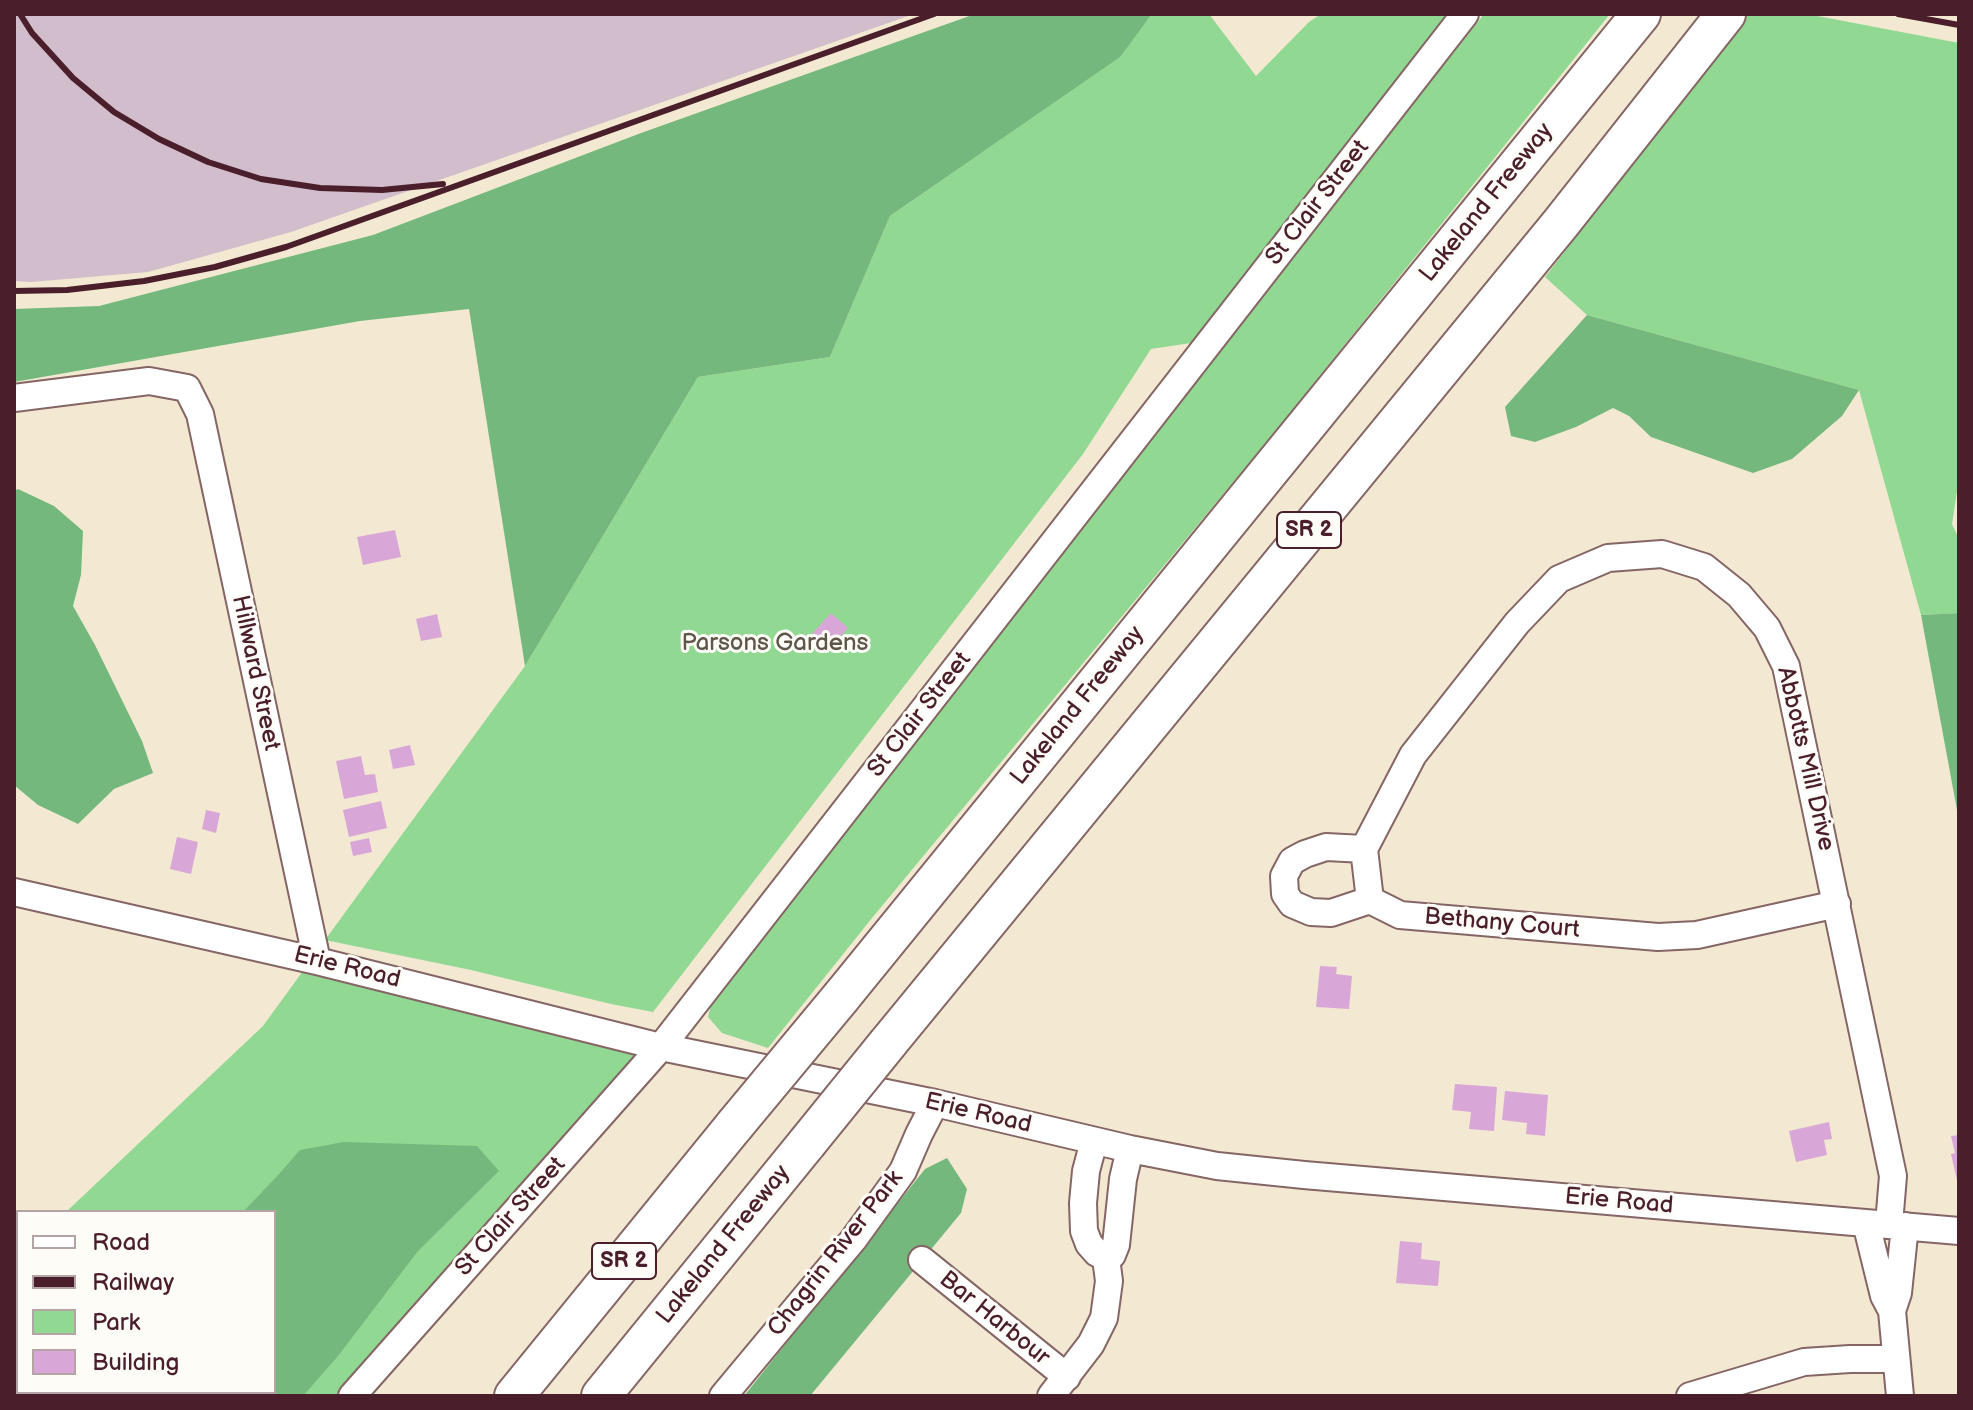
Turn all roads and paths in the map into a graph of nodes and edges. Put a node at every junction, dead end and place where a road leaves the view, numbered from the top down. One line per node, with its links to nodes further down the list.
1 (1465, 14): 10 (street, St Clair Street)
2 (1641, 14): 22 (highway, Lakeland Freeway / SR 2, bridge)
3 (1726, 14): 23 (highway, Lakeland Freeway / SR 2, bridge)
4 (14, 398): 9 (street, Hillward Street)
5 (1364, 849): 7 (street); 7 (street); 8 (street, Abbotts Mill Drive)
6 (14, 892): 9 (street, Erie Road)
7 (1370, 900): 8 (street, Bethany Court)
8 (1837, 904): 14 (street, Abbotts Mill Drive)
9 (317, 961): 10 (street, Erie Road)
10 (661, 1047): 11 (street, Erie Road); 21 (street, St Clair Street)
11 (935, 1103): 12 (street, Erie Road); 24 (street, Chagrin River Park)
12 (1094, 1141): 13 (street, Erie Road); 16 (street)
13 (1130, 1149): 14 (street, Erie Road); 16 (street)
14 (1887, 1224): 15 (street, Erie Road); 18 (street, Abbotts Mill Drive); 18 (street)
15 (1959, 1231)
16 (1106, 1258): 20 (street)
17 (922, 1260): 20 (street, Bar Harbour)
18 (1892, 1311): 19 (street)
19 (1896, 1359): 25 (street); 26 (street)
20 (1059, 1386)
21 (352, 1396)
22 (514, 1396)
23 (601, 1396)
24 (723, 1396)
25 (1690, 1396)
26 (1900, 1396)

